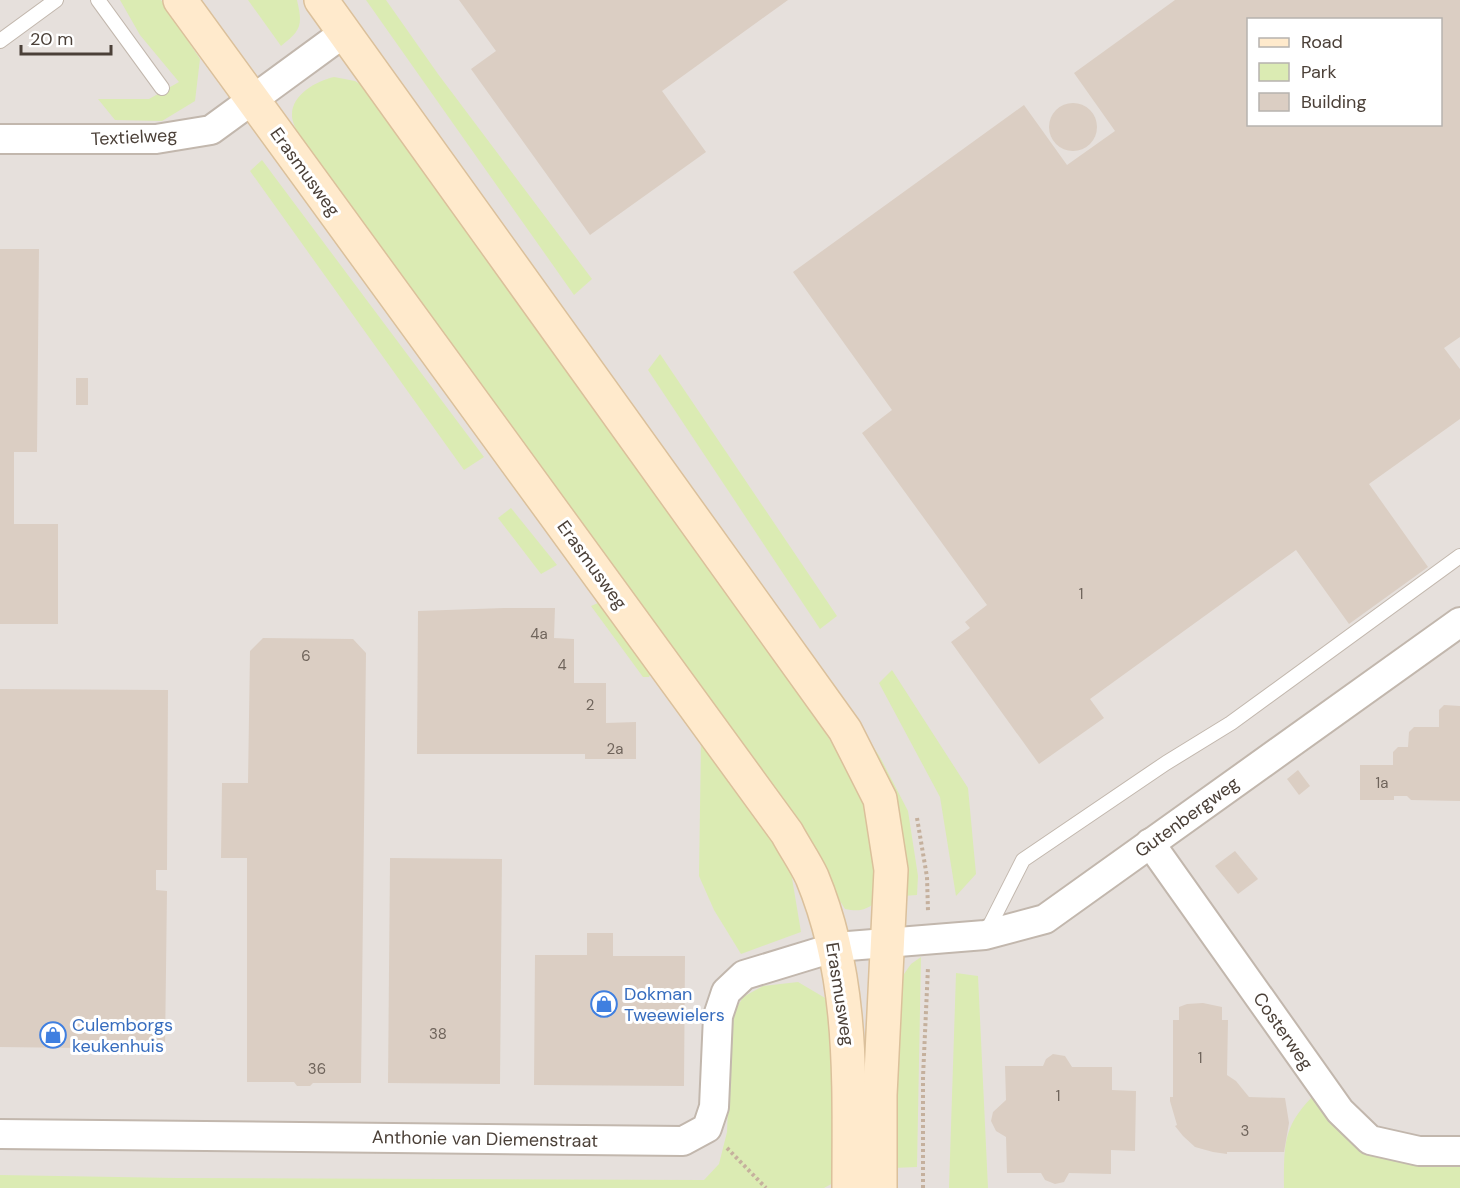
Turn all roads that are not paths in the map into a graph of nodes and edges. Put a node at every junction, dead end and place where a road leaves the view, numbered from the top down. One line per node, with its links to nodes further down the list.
1 (56, 0): 6 (lane)
2 (98, 0): 7 (lane)
3 (180, 0): 8 (street, Erasmusweg)
4 (321, 0): 5 (street, Erasmusweg)
5 (345, 32): 8 (street, Textielweg); 14 (street, Erasmusweg)
6 (0, 41)
7 (162, 88)
8 (252, 99): 9 (street, Textielweg); 15 (street, Erasmusweg)
9 (0, 139)
10 (1460, 556): 13 (lane)
11 (1460, 622): 12 (street, Gutenbergweg)
12 (1150, 843): 13 (street, Gutenbergweg); 17 (street, Costerweg)
13 (985, 934): 14 (street, Gutenbergweg)
14 (887, 942): 15 (street, Gutenbergweg); 19 (street, Erasmusweg)
15 (836, 947): 16 (street, Anthonie van Diemenstraat); 18 (street, Erasmusweg)
16 (0, 1134)
17 (1460, 1151)
18 (849, 1188)
19 (879, 1188)

